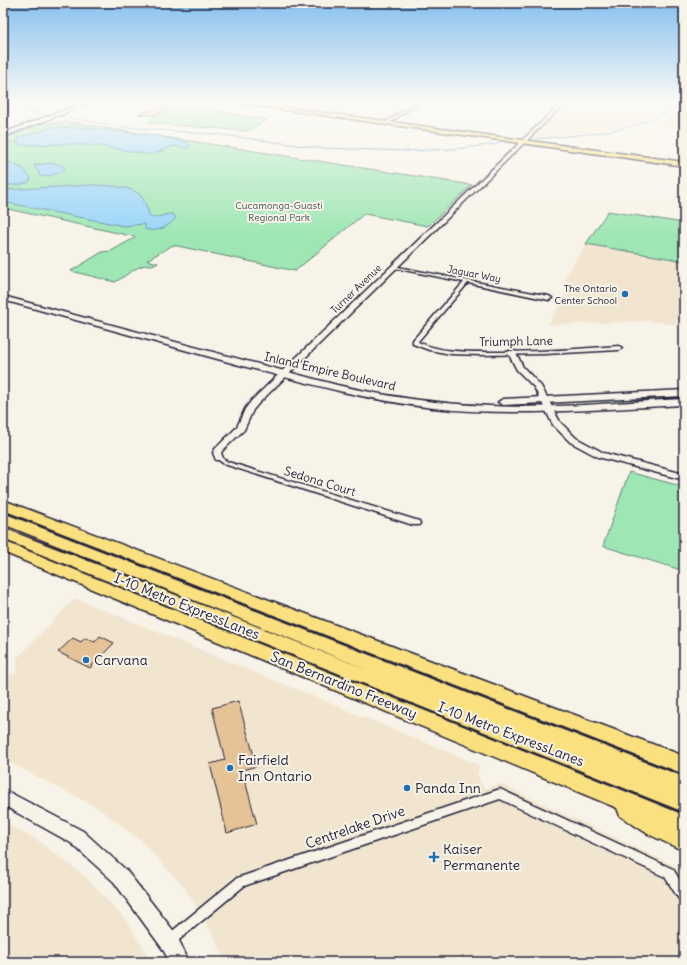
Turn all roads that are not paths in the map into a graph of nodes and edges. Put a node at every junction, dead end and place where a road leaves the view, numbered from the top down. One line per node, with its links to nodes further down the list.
1 (518, 147): 6 (street, Turner Avenue)
2 (541, 147): 5 (main road)
3 (560, 147): 4 (main road)
4 (684, 164)
5 (684, 168)
6 (394, 267): 7 (street, Jaguar Way); 13 (street, Turner Avenue)
7 (467, 282): 10 (street, Jaguar Way); 12 (street, Triumph Lane)
8 (3, 292): 13 (main road, Inland Empire Boulevard)
9 (3, 298): 13 (main road, Inland Empire Boulevard)
10 (549, 298)
11 (619, 348): 12 (street, Triumph Lane)
12 (512, 353): 16 (street)
13 (287, 371): 16 (main road, Inland Empire Boulevard); 17 (street, Turner Avenue)
14 (684, 393): 16 (main road, Inland Empire Boulevard)
15 (684, 402): 16 (main road, Inland Empire Boulevard)
16 (546, 404): 18 (street)
17 (219, 458): 21 (street, Sedona Court)
18 (684, 477)
19 (3, 505): 24 (highway)
20 (3, 518): 26 (highway, I-10 Metro ExpressLanes)
21 (416, 522)
22 (3, 533): 28 (highway, I-10 Metro ExpressLanes)
23 (3, 546): 25 (highway, San Bernardino Freeway)
24 (684, 765)
25 (589, 786): 29 (highway, San Bernardino Freeway); 30 (highway)
26 (684, 786)
27 (3, 797): 32 (main road)
28 (684, 802)
29 (684, 825)
30 (684, 841)
31 (684, 897): 32 (street, Centrelake Drive)
32 (169, 941): 33 (main road)
33 (180, 962)

